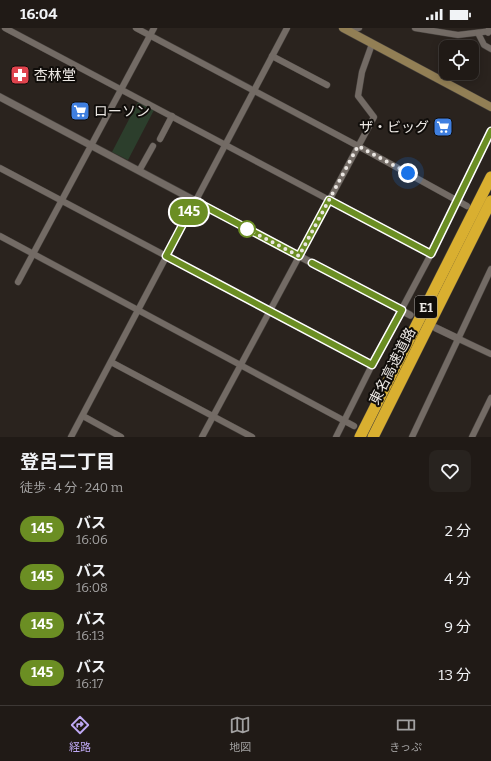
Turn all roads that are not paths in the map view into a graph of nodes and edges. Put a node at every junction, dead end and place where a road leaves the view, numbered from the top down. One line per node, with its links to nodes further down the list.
1 (5, 28): 15 (street)
2 (136, 28): 10 (street)
3 (154, 28): 10 (street)
4 (287, 28): 13 (street)
5 (359, 28): 7 (street)
6 (415, 28): 9 (street)
7 (346, 30): 11 (main road)
8 (489, 30): 9 (street)
9 (478, 33): 12 (street)
10 (150, 35): 15 (street); 16 (street)
11 (372, 44): 18 (main road); 25 (street)
12 (491, 49)
13 (272, 56): 14 (street); 16 (street)
14 (328, 85)
15 (120, 90): 19 (street); 23 (street)
16 (254, 90): 22 (street); 25 (street)
17 (0, 97): 23 (street)
18 (491, 107)
19 (172, 116): 21 (street); 22 (street)
20 (491, 131): 32 (street)
21 (160, 139)
22 (226, 145): 29 (street); 31 (street)
23 (91, 146): 27 (street); 30 (street)
24 (153, 146): 27 (street)
25 (358, 146): 29 (street); 32 (street)
26 (0, 168): 30 (street)
27 (140, 171): 31 (street)
28 (491, 177): 62 (highway, 東名高速道路 / E1)
29 (329, 200): 37 (street); 39 (street)
30 (61, 201): 36 (street); 38 (street)
31 (195, 201): 38 (street); 39 (street)
32 (458, 201): 34 (street); 37 (street)
33 (491, 201): 63 (highway, 東名高速道路 / E1)
34 (467, 206)
35 (0, 236): 36 (street)
36 (33, 253): 41 (street); 42 (street)
37 (431, 254): 43 (street)
38 (166, 256): 42 (street); 44 (street)
39 (299, 256): 43 (street); 44 (street)
40 (491, 269): 47 (street)
41 (18, 282)
42 (138, 309): 49 (street); 50 (street)
43 (402, 310): 45 (street); 51 (street)
44 (270, 312): 50 (street); 51 (street)
45 (410, 315)
46 (436, 328): 47 (street)
47 (459, 339): 48 (street); 64 (street)
48 (491, 354)
49 (111, 362): 53 (street); 54 (street)
50 (241, 365): 54 (street); 55 (street)
51 (372, 365): 55 (street)
52 (491, 398): 65 (street)
53 (83, 416): 57 (street); 58 (street)
54 (213, 416): 59 (street); 60 (street)
55 (345, 420): 56 (street); 61 (street)
56 (354, 426)
57 (71, 437)
58 (121, 437)
59 (202, 437)
60 (252, 437)
61 (336, 437)
62 (360, 437)
63 (373, 437)
64 (412, 437)
65 (472, 437)

